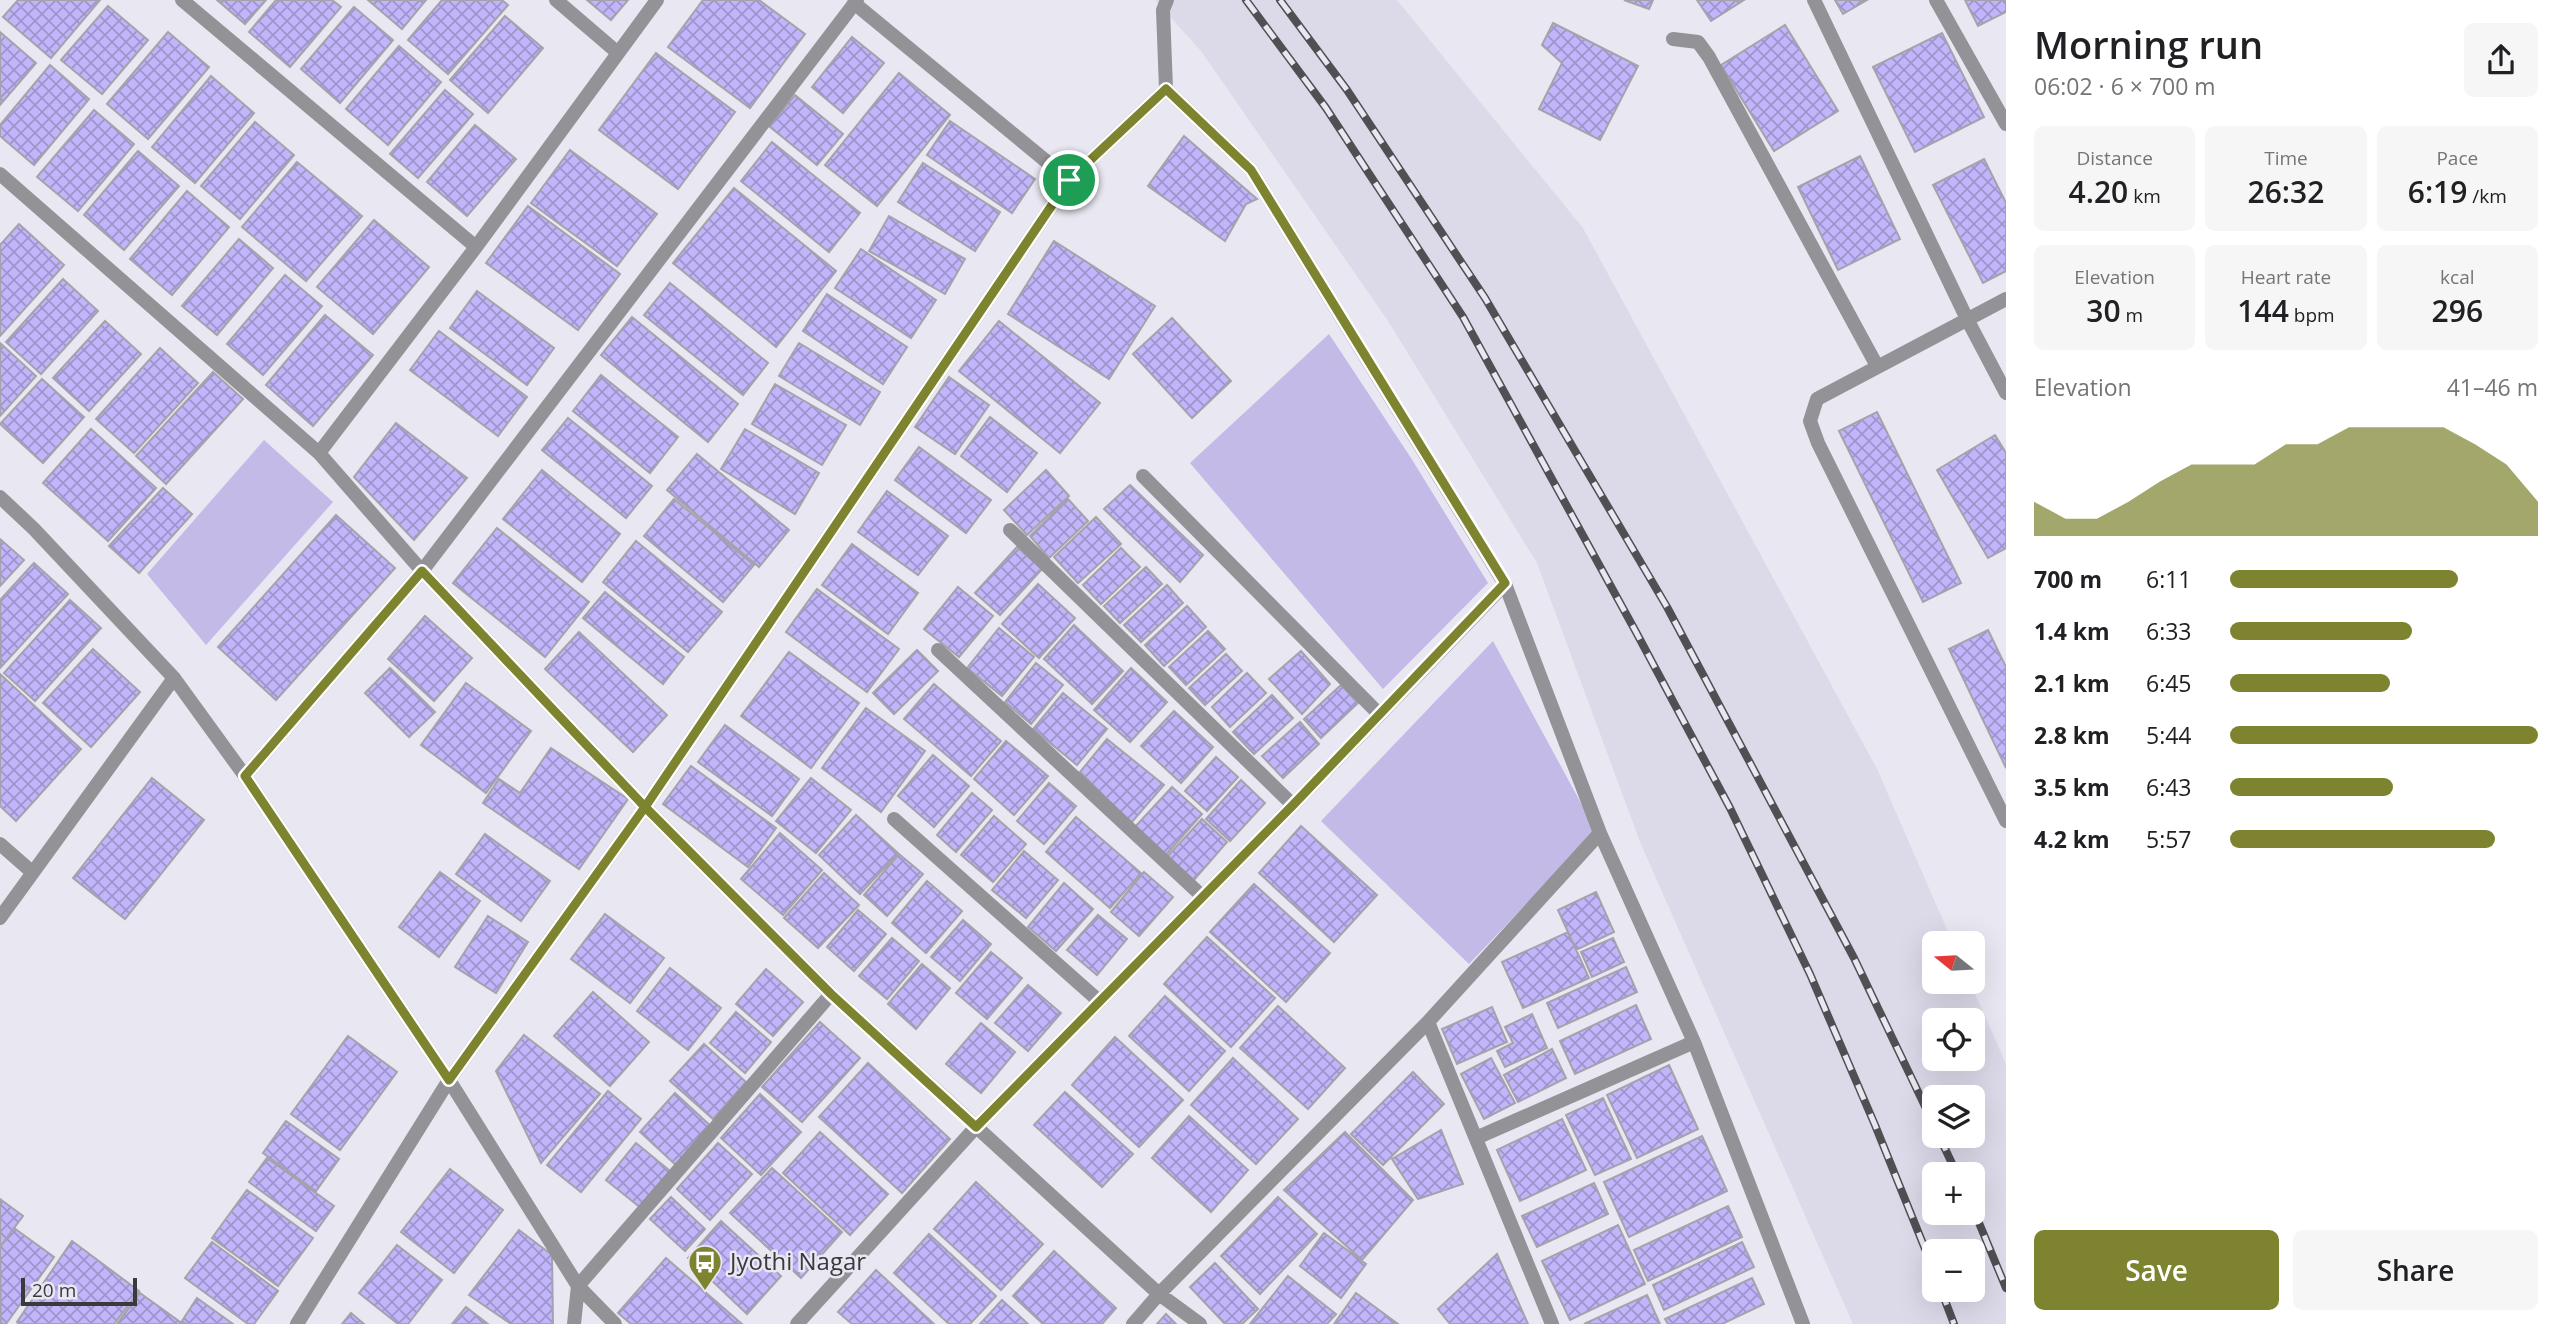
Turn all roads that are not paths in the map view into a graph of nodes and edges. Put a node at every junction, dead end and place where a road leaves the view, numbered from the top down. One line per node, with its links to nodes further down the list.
1 (182, 0): 14 (street)
2 (556, 0): 9 (street)
3 (657, 0): 9 (street)
4 (1167, 0): 10 (street)
5 (1814, 0): 16 (street)
6 (1936, 0): 11 (street)
7 (856, 2): 13 (street); 23 (street)
8 (1673, 39): 17 (street)
9 (618, 53): 14 (street)
10 (1166, 89): 13 (street); 24 (street)
11 (2006, 124)
12 (0, 174): 19 (street)
13 (1069, 180): 30 (street)
14 (476, 247): 19 (street)
15 (2006, 299): 16 (street)
16 (1967, 318): 17 (street); 18 (street)
17 (1877, 366): 32 (street)
18 (2006, 393)
19 (319, 453): 23 (street)
20 (1143, 476): 27 (street)
21 (0, 497): 26 (street)
22 (1010, 530): 29 (street)
23 (422, 571): 28 (street); 30 (street)
24 (1505, 583): 27 (street); 33 (street)
25 (938, 650): 36 (street)
26 (174, 678): 28 (street); 35 (street)
27 (1380, 715): 29 (street)
28 (245, 776): 42 (street)
29 (1293, 805): 36 (street)
30 (645, 807): 38 (street); 42 (street)
31 (894, 819): 39 (street)
32 (2006, 821)
33 (1600, 833): 40 (street); 41 (street)
34 (0, 844): 35 (street)
35 (32, 872): 37 (street)
36 (1202, 896): 39 (street)
37 (0, 918)
38 (831, 994): 43 (street); 45 (street)
39 (1099, 1001): 43 (street)
40 (1428, 1022): 44 (street); 46 (street)
41 (1694, 1042): 44 (street); 54 (street)
42 (449, 1080): 45 (street); 47 (street)
43 (976, 1127): 46 (street); 50 (street)
44 (1476, 1139): 53 (street)
45 (578, 1286): 48 (street); 49 (street)
46 (1159, 1294): 51 (street); 52 (street)
47 (297, 1324)
48 (574, 1324)
49 (615, 1324)
50 (797, 1324)
51 (1133, 1324)
52 (1200, 1324)
53 (1552, 1324)
54 (1803, 1324)

